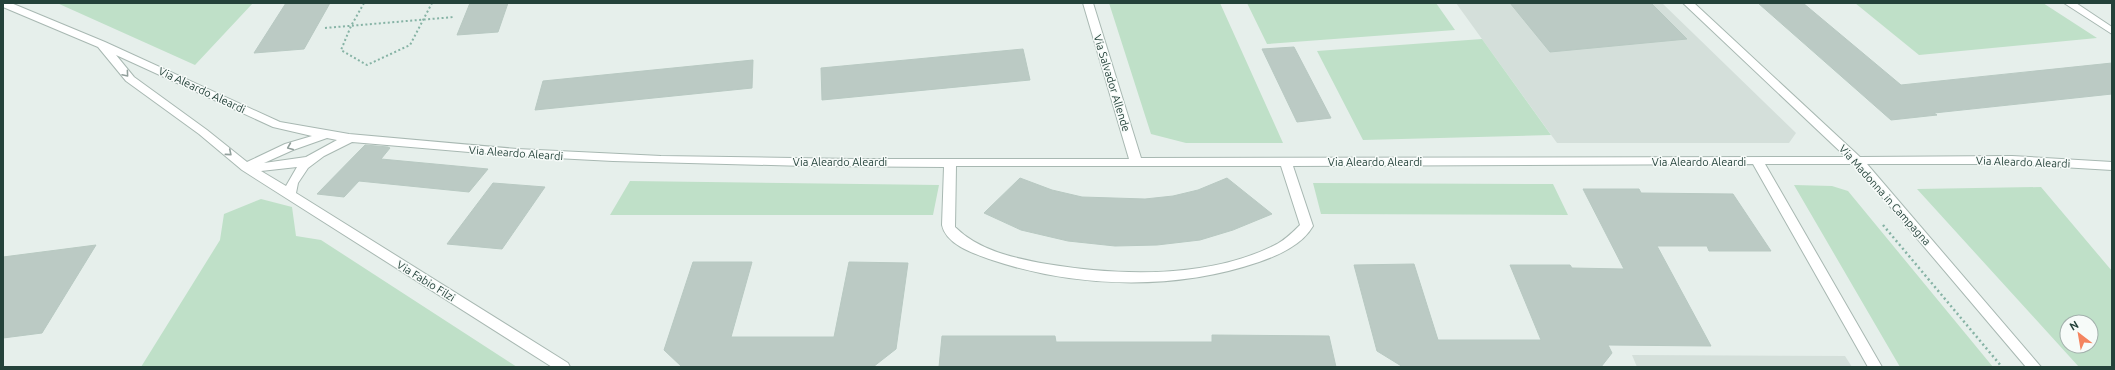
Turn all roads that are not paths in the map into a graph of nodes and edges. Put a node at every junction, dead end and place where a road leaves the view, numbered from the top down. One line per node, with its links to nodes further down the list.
1 (3, 3): 6 (street, Via Aleardo Aleardi)
2 (1088, 3): 12 (street, Via Salvador Allende)
3 (1688, 3): 11 (street, Via Madonna in Campagna)
4 (2069, 3): 5 (street)
5 (2112, 31)
6 (101, 44): 7 (street, Via Aleardo Aleardi); 16 (street, Via Fabio Filzi, one-way to 16)
7 (327, 135): 8 (street, Via Aleardo Aleardi); 16 (street, one-way to 16)
8 (350, 138): 9 (street); 14 (street, Via Aleardo Aleardi)
9 (307, 161): 16 (street); 17 (street)
10 (1757, 161): 11 (street, Via Aleardo Aleardi); 13 (street, Via Aleardo Aleardi); 19 (street)
11 (1858, 161): 15 (street, Via Aleardo Aleardi); 20 (street, Via Madonna in Campagna)
12 (1136, 162): 13 (street, Via Aleardo Aleardi); 14 (street, Via Aleardo Aleardi)
13 (1286, 162): 14 (street)
14 (950, 163)
15 (2112, 166)
16 (246, 167): 17 (street, Via Fabio Filzi)
17 (288, 195): 18 (street, Via Fabio Filzi)
18 (562, 367)
19 (1875, 367)
20 (2034, 367)

